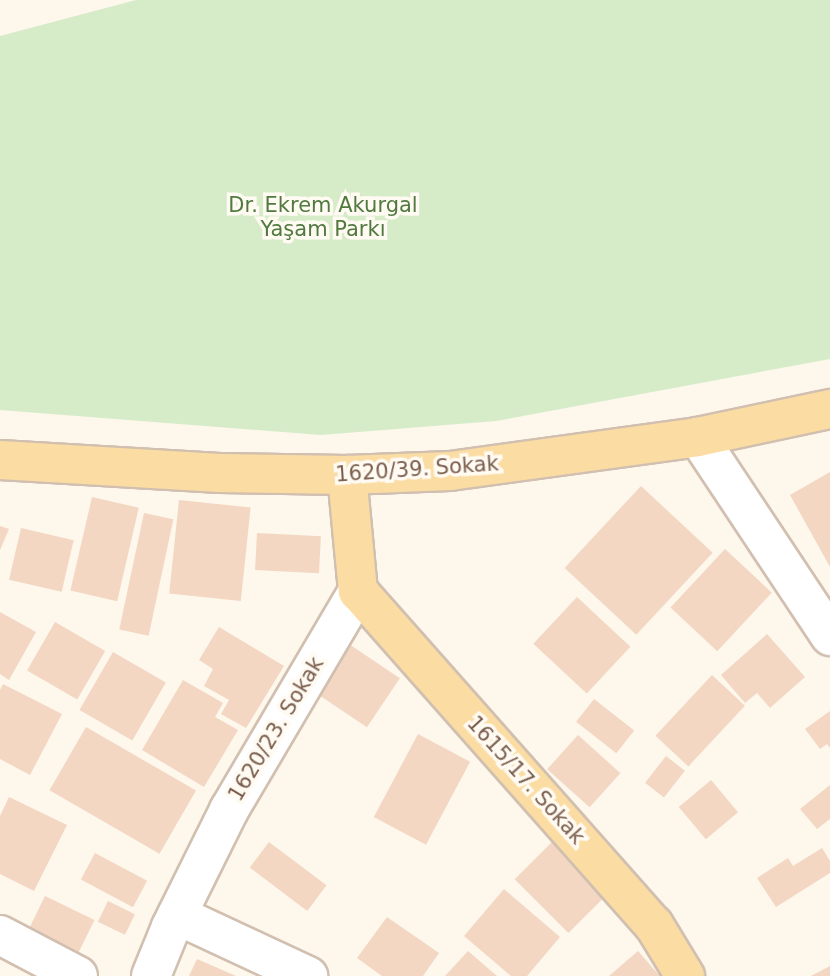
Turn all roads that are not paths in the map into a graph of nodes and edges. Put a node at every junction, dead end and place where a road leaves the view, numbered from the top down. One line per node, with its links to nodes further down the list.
1 (830, 409): 2 (main road, 1620/39. Sokak)
2 (698, 437): 4 (main road, 1620/39. Sokak); 6 (street)
3 (0, 460): 4 (main road, 1620/39. Sokak)
4 (348, 475): 5 (main road)
5 (358, 591): 7 (street, 1620/23. Sokak); 12 (main road, 1615/17. Sokak)
6 (830, 636)
7 (177, 915): 10 (street, 1620/23. Sokak); 11 (street)
8 (0, 935): 9 (street)
9 (78, 976)
10 (151, 976)
11 (308, 976)
12 (685, 976)

